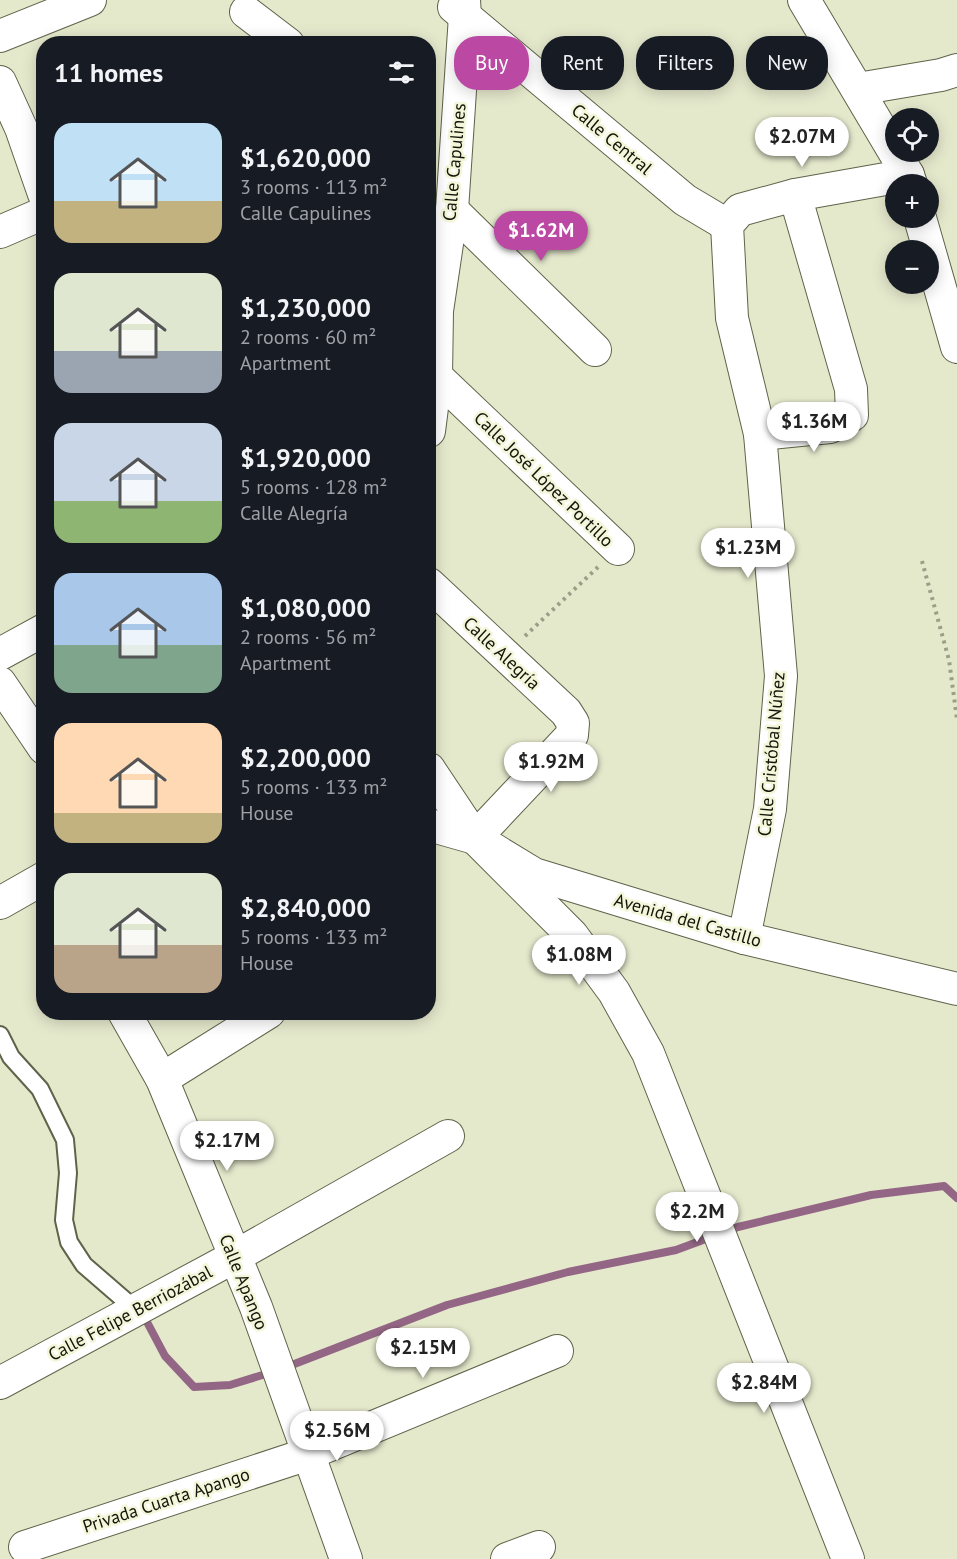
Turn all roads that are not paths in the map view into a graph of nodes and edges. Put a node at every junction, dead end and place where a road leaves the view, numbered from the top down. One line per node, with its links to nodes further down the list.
1 (90, 0): 5 (street)
2 (804, 0): 9 (street)
3 (459, 5): 11 (street, Calle Capulines); 18 (street, Calle Central)
4 (246, 12): 6 (street)
5 (0, 36)
6 (278, 36)
7 (957, 70): 9 (street)
8 (0, 82): 12 (street)
9 (858, 89): 13 (street)
10 (436, 154): 11 (street)
11 (455, 168): 16 (street, Calle Capulines)
12 (36, 171)
13 (906, 174)
14 (885, 183): 15 (street)
15 (795, 195): 18 (street); 25 (street)
16 (452, 210): 21 (street, Calle Capulines); 23 (street)
17 (36, 216): 20 (street)
18 (727, 225): 25 (street, Calle Cristóbal Núñez)
19 (923, 228): 22 (street)
20 (0, 232)
21 (436, 293)
22 (957, 347)
23 (595, 350)
24 (436, 376): 26 (street, Calle José López Portillo)
25 (760, 434): 37 (street, Calle Cristóbal Núñez)
26 (618, 549)
27 (436, 591): 34 (street, Calle Alegría)
28 (36, 634): 29 (street)
29 (0, 654)
30 (0, 683): 31 (street)
31 (36, 736)
32 (436, 780): 34 (street)
33 (436, 827): 34 (street, Avenida del Castillo)
34 (475, 838): 37 (street, Avenida del Castillo); 53 (street)
35 (36, 883): 36 (street)
36 (0, 903)
37 (744, 938): 38 (street, Avenida del Castillo)
38 (957, 989)
39 (129, 1020): 42 (street, Calle Apango)
40 (256, 1020): 42 (street)
41 (0, 1035): 45 (lane)
42 (162, 1079): 44 (street, Calle Apango)
43 (448, 1136): 44 (street, Calle Felipe Berriozábal)
44 (234, 1257): 45 (street, Calle Felipe Berriozábal); 48 (street, Calle Apango)
45 (136, 1310): 47 (street, Calle Felipe Berriozábal)
46 (557, 1351): 48 (street, Privada Cuarta Apango)
47 (0, 1383)
48 (308, 1454): 49 (street, Privada Cuarta Apango); 51 (street, Calle Apango)
49 (25, 1547)
50 (539, 1547): 52 (street)
51 (346, 1559)
52 (507, 1559)
53 (848, 1559)

